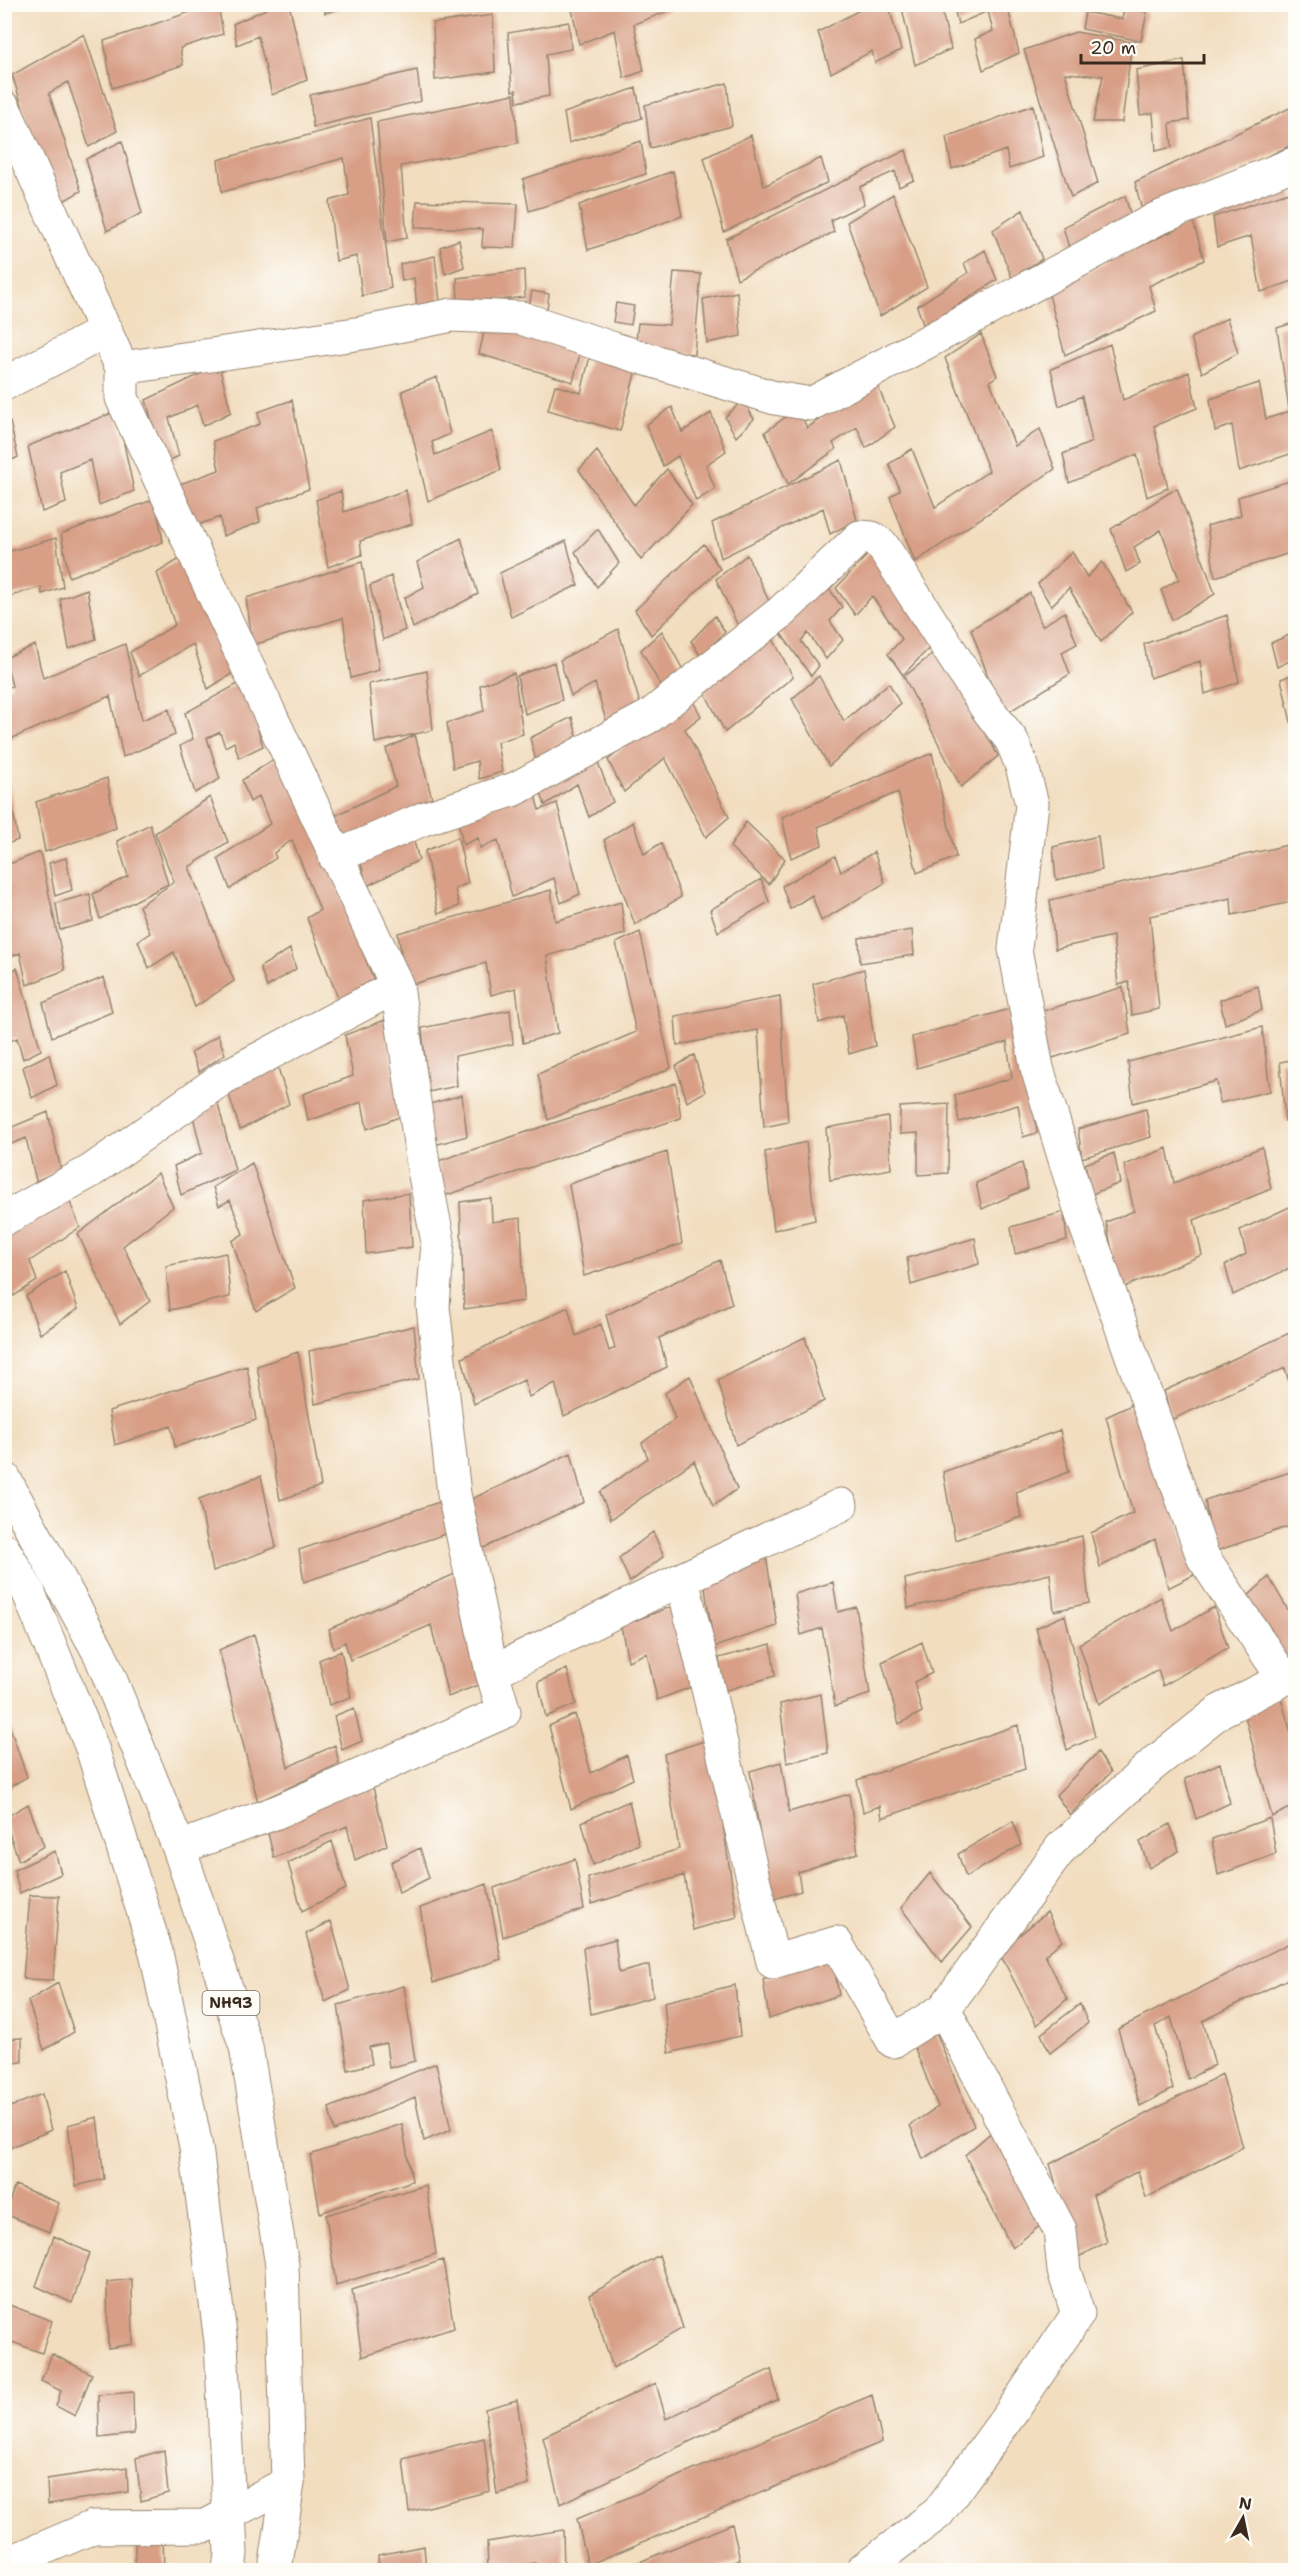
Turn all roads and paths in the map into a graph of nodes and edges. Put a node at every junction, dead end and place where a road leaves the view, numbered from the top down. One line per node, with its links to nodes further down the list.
1 (4, 108): 3 (street)
2 (1296, 163): 4 (street)
3 (106, 331): 4 (street); 5 (street)
4 (122, 368): 6 (street)
5 (4, 384)
6 (335, 857): 7 (street); 14 (street)
7 (397, 986): 8 (street); 13 (street)
8 (4, 1219)
9 (4, 1478): 15 (street, NH93)
10 (841, 1505): 12 (street)
11 (4, 1550): 18 (street)
12 (682, 1579): 13 (street); 16 (street)
13 (492, 1672): 15 (street)
14 (1290, 1676): 16 (street)
15 (179, 1848): 17 (street, NH93)
16 (944, 2009): 22 (street)
17 (288, 2483): 18 (street); 21 (street, NH93)
18 (229, 2514): 19 (street); 20 (street)
19 (4, 2565)
20 (229, 2571)
21 (275, 2571)
22 (863, 2571)

